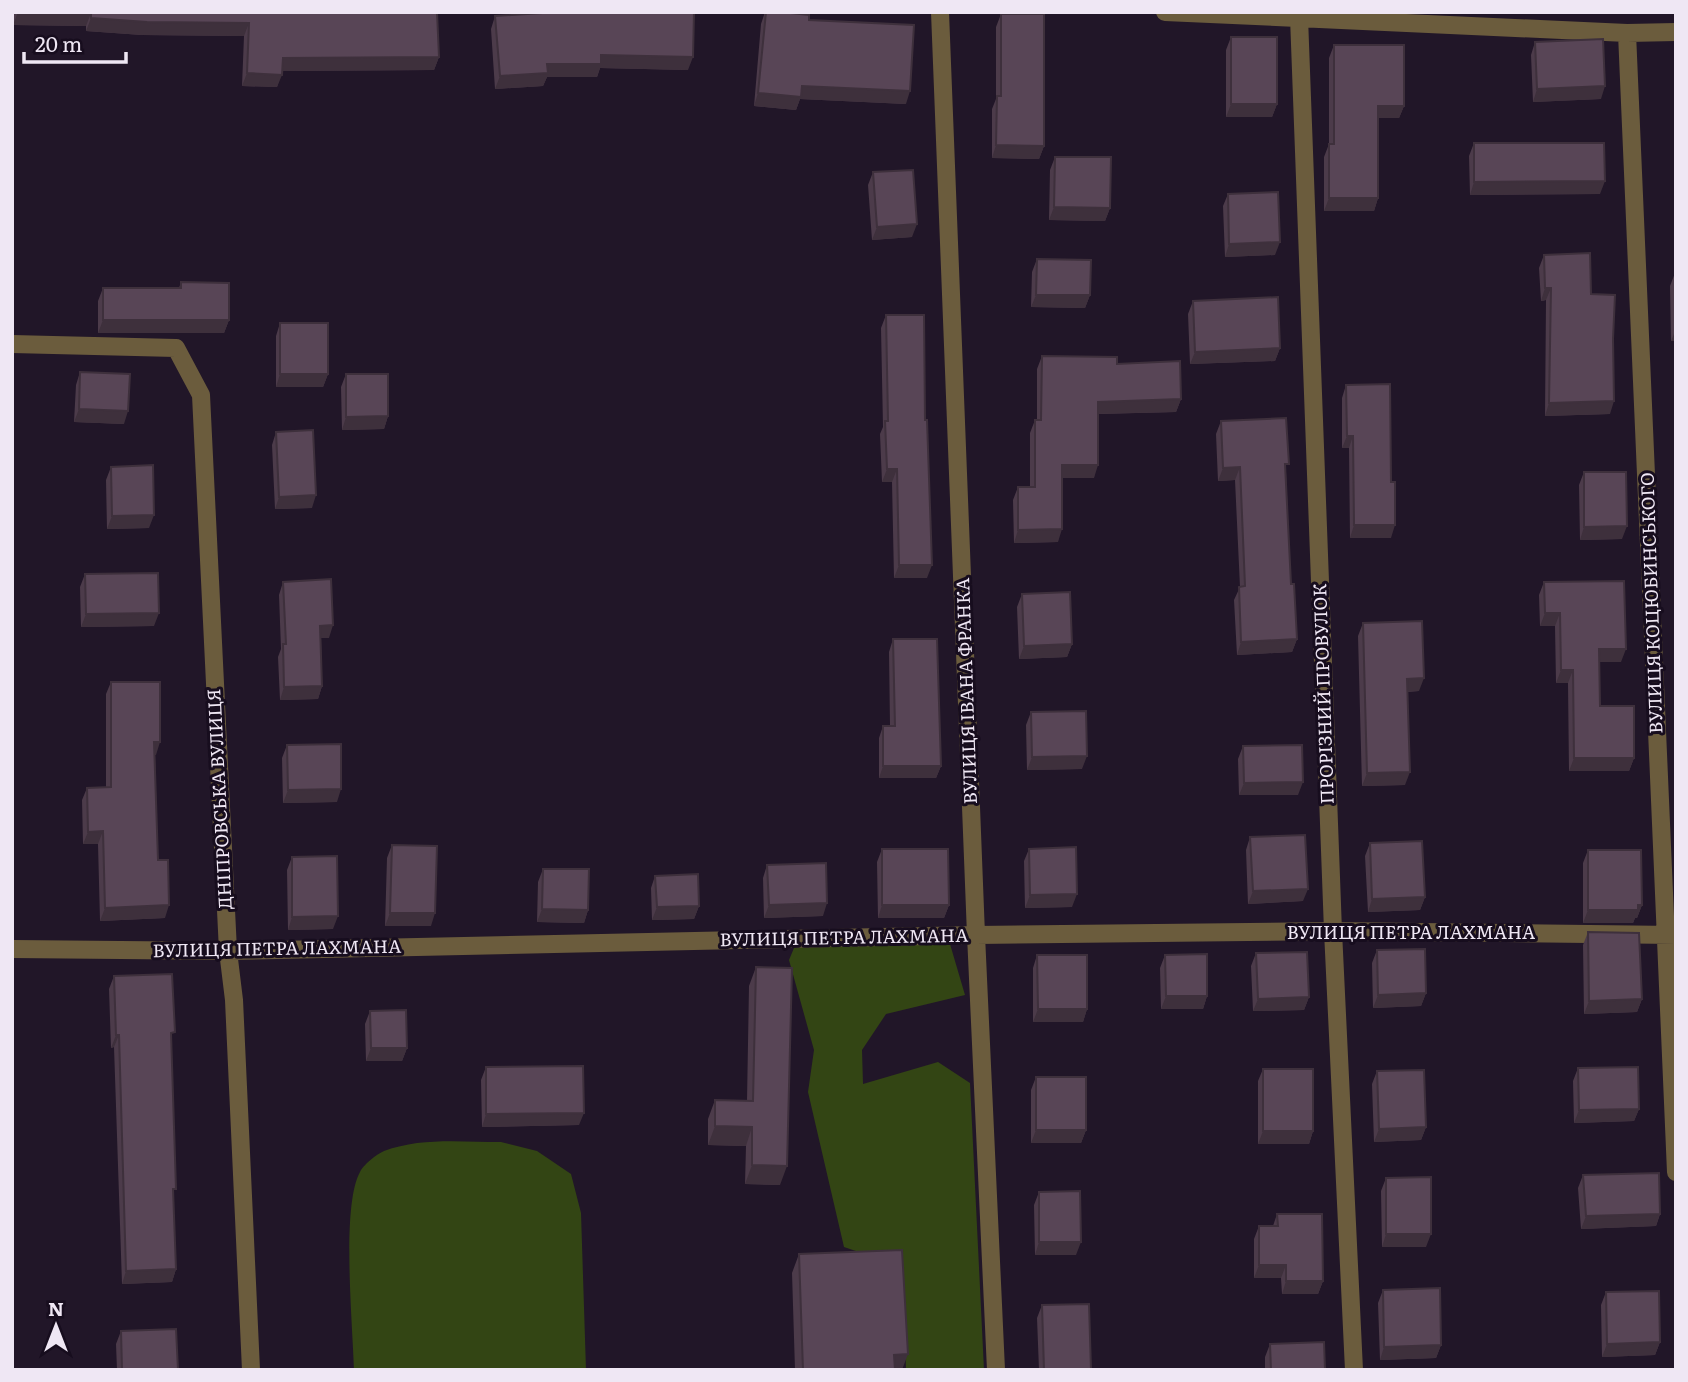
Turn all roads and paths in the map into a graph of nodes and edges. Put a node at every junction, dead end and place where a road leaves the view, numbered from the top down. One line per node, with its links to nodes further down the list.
1 (940, 12): 8 (street, ВУЛИЦЯ ІВАНА ФРАНКА)
2 (1166, 12): 3 (street)
3 (1298, 18): 5 (street); 7 (street, ПРОРІЗНИЙ ПРОВУЛОК)
4 (1676, 32): 5 (street)
5 (1627, 33): 9 (street, ВУЛИЦЯ КОЦЮБИНСЬКОГО)
6 (12, 344): 11 (street, ДНІПРОВСЬКА ВУЛИЦЯ)
7 (1333, 931): 8 (street, ВУЛИЦЯ ПЕТРА ЛАХМАНА); 9 (street, ВУЛИЦЯ ПЕТРА ЛАХМАНА); 15 (street, ПРОРІЗНИЙ ПРОВУЛОК)
8 (976, 935): 11 (street, ВУЛИЦЯ ПЕТРА ЛАХМАНА); 14 (street, ВУЛИЦЯ ІВАНА ФРАНКА)
9 (1671, 935): 12 (street, ВУЛИЦЯ КОЦЮБИНСЬКОГО)
10 (12, 949): 11 (street, ВУЛИЦЯ ПЕТРА ЛАХМАНА)
11 (228, 951): 13 (street, ДНІПРОВСЬКА ВУЛИЦЯ)
12 (1676, 1172)
13 (251, 1370)
14 (996, 1370)
15 (1354, 1370)

